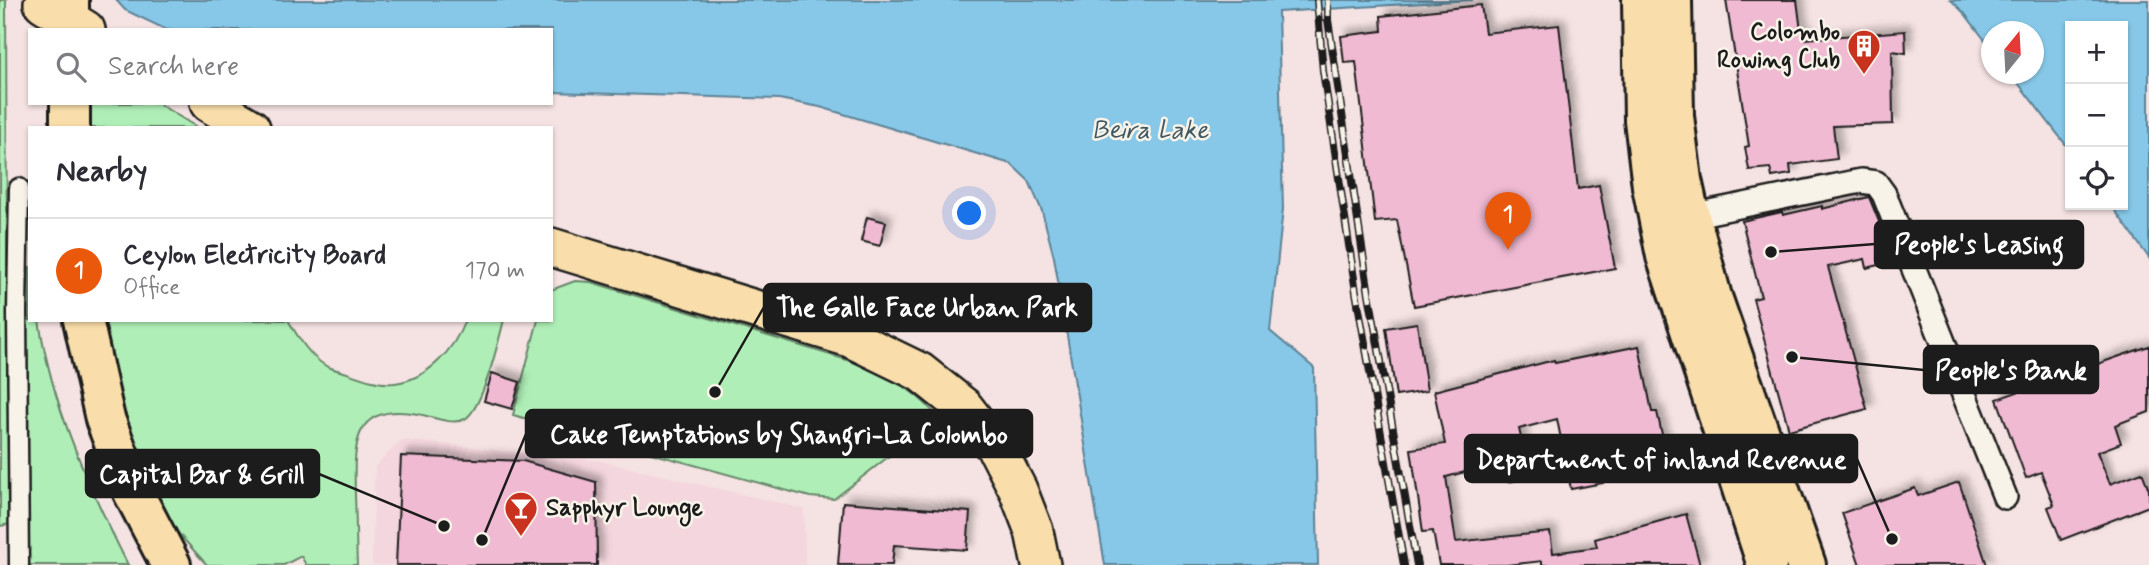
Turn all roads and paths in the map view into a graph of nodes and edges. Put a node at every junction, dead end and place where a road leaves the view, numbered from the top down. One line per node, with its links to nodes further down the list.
1 (1642, 0): 19 (highway)
2 (1672, 0): 10 (highway)
3 (44, 105): 6 (highway)
4 (70, 105): 7 (highway)
5 (212, 105): 8 (main road)
6 (44, 126)
7 (70, 126)
8 (248, 126)
9 (19, 188): 15 (street)
10 (1690, 216): 14 (street); 20 (highway)
11 (553, 248): 18 (main road)
12 (57, 322): 16 (highway)
13 (83, 322): 17 (highway)
14 (2005, 497)
15 (19, 565)
16 (143, 565)
17 (171, 565)
18 (1041, 565)
19 (1767, 565)
20 (1806, 565)

